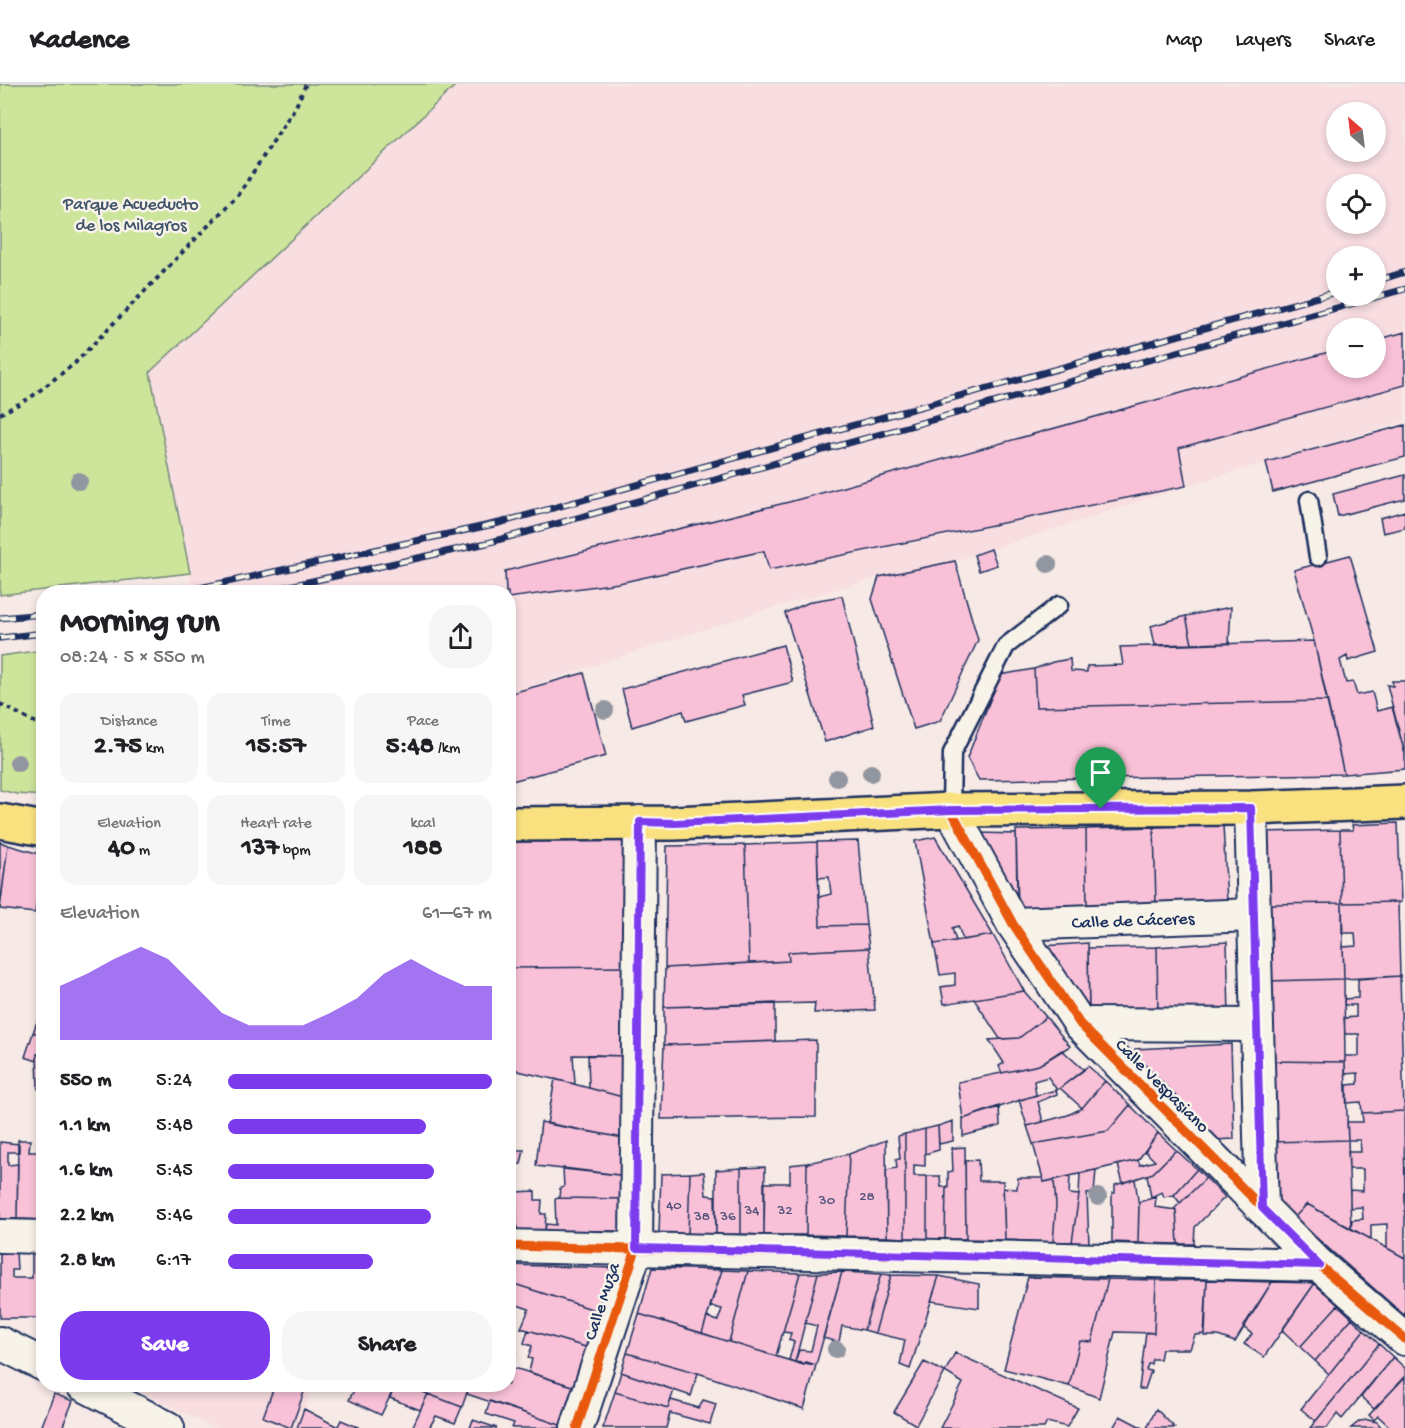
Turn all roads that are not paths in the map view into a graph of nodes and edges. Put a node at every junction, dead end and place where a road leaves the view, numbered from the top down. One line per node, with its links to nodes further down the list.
1 (1308, 500): 2 (lane)
2 (1318, 557)
3 (1059, 605): 6 (lane)
4 (1405, 802): 5 (main road)
5 (1251, 808): 6 (main road); 11 (street)
6 (951, 810): 8 (main road); 12 (street, Calle Vespasiano)
7 (0, 821): 10 (main road)
8 (640, 822): 9 (main road); 19 (street, Calle Muza)
9 (516, 824)
10 (36, 828)
11 (1254, 915): 12 (street, Calle de Cáceres); 14 (street)
12 (1013, 924): 13 (street, Calle Vespasiano)
13 (1080, 1024): 14 (street); 15 (street, Calle Vespasiano)
14 (1257, 1025): 15 (street)
15 (1262, 1208): 20 (street, Calle Vespasiano)
16 (0, 1236): 17 (street)
17 (36, 1237)
18 (516, 1246): 19 (street)
19 (636, 1248): 20 (street); 26 (street, Calle Muza)
20 (1319, 1265): 21 (street, Calle Vespasiano)
21 (1405, 1339)
22 (0, 1343): 23 (street)
23 (36, 1361)
24 (98, 1392): 25 (street)
25 (168, 1428)
26 (577, 1428)

